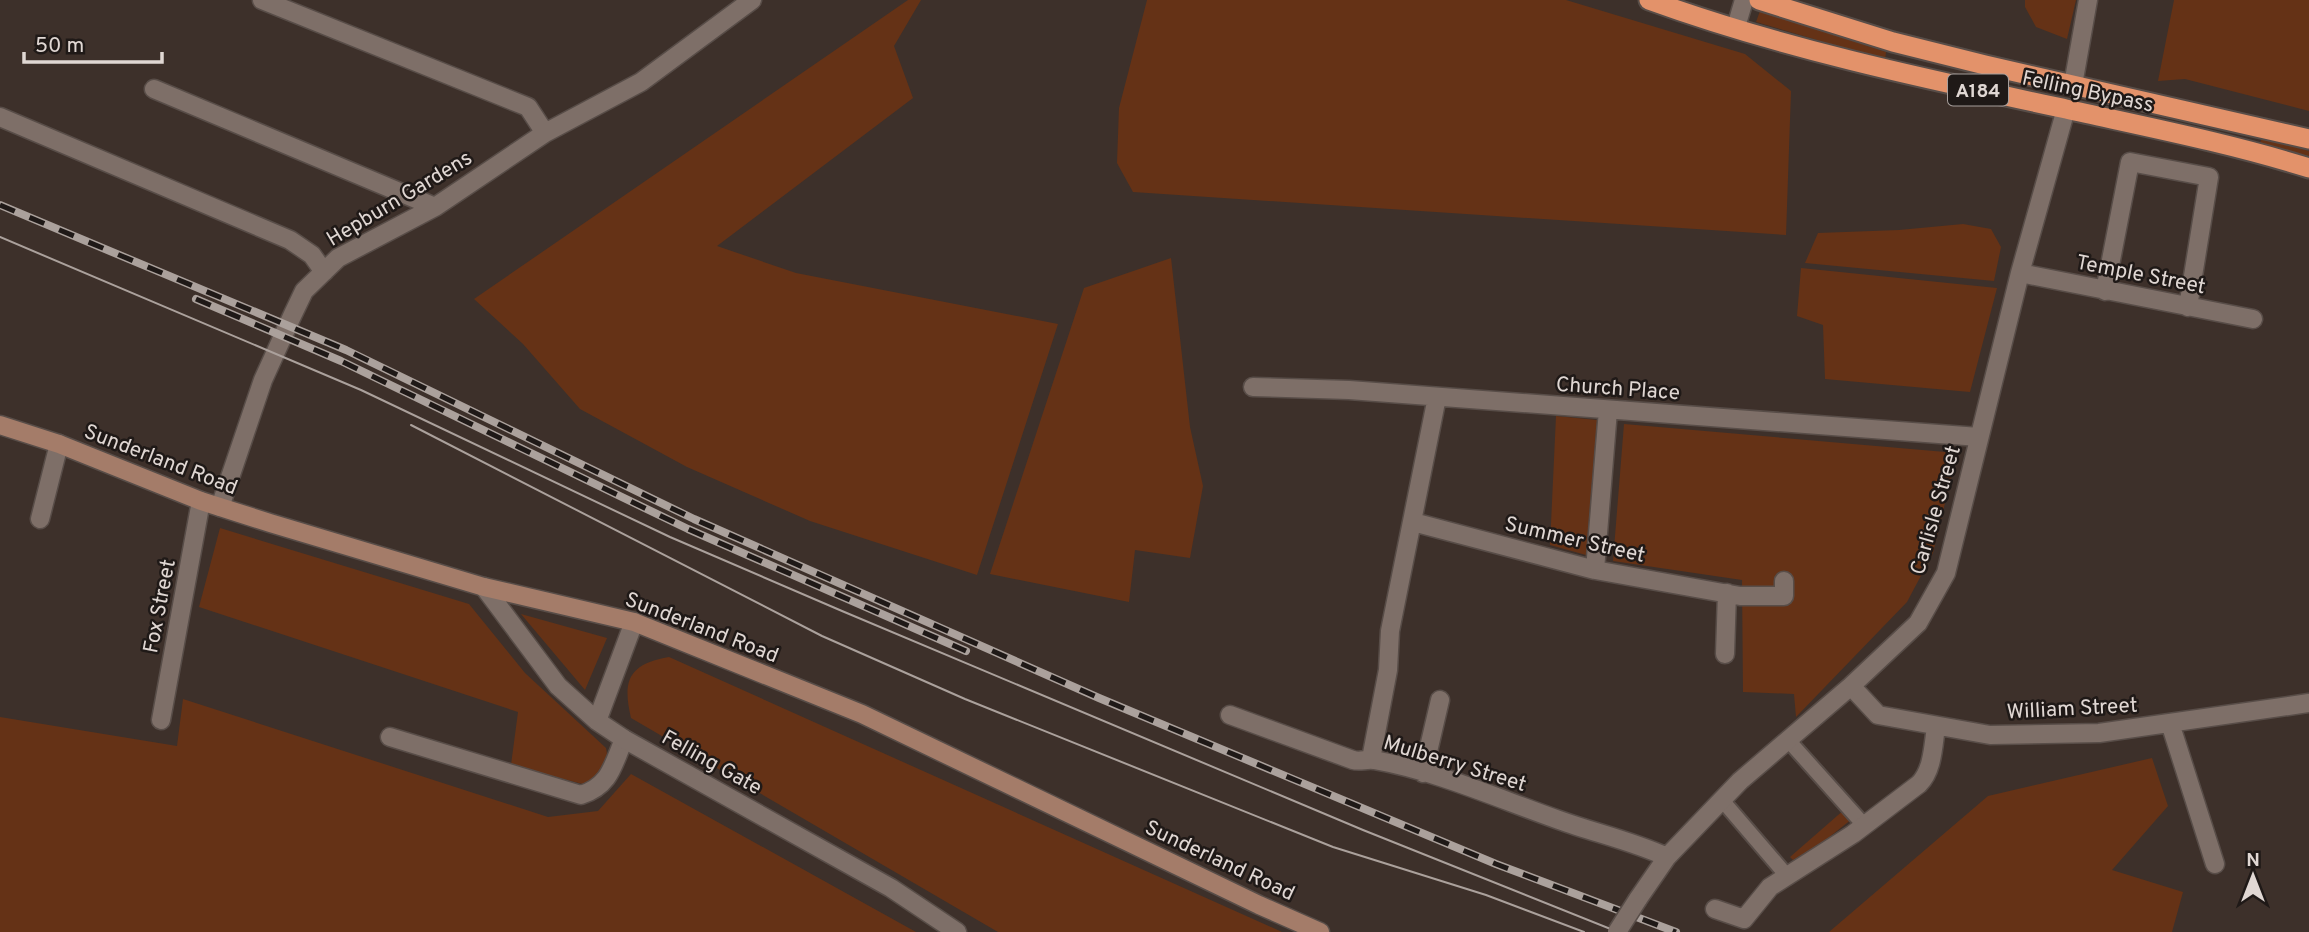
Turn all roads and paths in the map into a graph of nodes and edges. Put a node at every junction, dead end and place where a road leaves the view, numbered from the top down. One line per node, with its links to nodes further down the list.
1 (262, 0): 12 (street)
2 (752, 0): 12 (street, Hepburn Gardens)
3 (1649, 0): 7 (highway, Felling Bypass / A184)
4 (1744, 0): 7 (street)
5 (1759, 0): 8 (highway, Felling Bypass / A184)
6 (2088, 0): 8 (street)
7 (1736, 27): 10 (highway, Felling Bypass / A184)
8 (2073, 85): 13 (highway, Felling Bypass / A184)
9 (154, 89): 15 (street)
10 (2066, 109): 14 (highway, Felling Bypass / A184); 17 (street, Carlisle Street)
11 (0, 117): 16 (street)
12 (545, 133): 15 (street, Hepburn Gardens)
13 (2309, 139)
14 (2309, 168)
15 (435, 207): 16 (street, Hepburn Gardens)
16 (324, 272): 28 (street, Hepburn Gardens)
17 (2020, 273): 18 (street, Temple Street); 25 (street, Carlisle Street)
18 (2105, 291): 19 (street, Temple Street); 19 (street)
19 (2188, 307): 20 (street, Temple Street)
20 (2253, 319)
21 (1253, 387): 22 (street, Church Place)
22 (1437, 397): 23 (street, Church Place); 30 (street)
23 (1608, 410): 25 (street, Church Place); 31 (street)
24 (0, 425): 26 (main road, Sunderland Road)
25 (1979, 437): 37 (street, Carlisle Street)
26 (59, 443): 27 (main road, Sunderland Road); 29 (street)
27 (201, 501): 28 (main road, Sunderland Road); 41 (street, Fox Street)
28 (220, 507): 33 (main road, Sunderland Road)
29 (40, 519)
30 (1413, 522): 31 (street, Summer Street); 48 (street)
31 (1595, 570): 34 (street, Summer Street)
32 (1784, 581): 34 (street, Summer Street)
33 (484, 587): 35 (main road, Sunderland Road); 42 (street, Felling Gate)
34 (1727, 593): 36 (street)
35 (634, 622): 42 (street); 57 (main road, Sunderland Road)
36 (1725, 654)
37 (1851, 686): 44 (street, William Street); 47 (street, Carlisle Street)
38 (1440, 700): 49 (street)
39 (2309, 703): 43 (street, William Street)
40 (1230, 715): 48 (street, Mulberry Street)
41 (161, 720)
42 (597, 721): 46 (street, Felling Gate)
43 (2169, 723): 44 (street, William Street); 53 (street)
44 (1936, 727): 51 (street)
45 (390, 737): 46 (street)
46 (624, 739): 56 (street, Felling Gate)
47 (1788, 740): 50 (street, Carlisle Street); 51 (street)
48 (1371, 760): 49 (street, Mulberry Street)
49 (1423, 773): 52 (street, Mulberry Street)
50 (1722, 800): 52 (street, Carlisle Street); 54 (street)
51 (1864, 825): 54 (street)
52 (1667, 857): 58 (street, Carlisle Street, bridge)
53 (2215, 864)
54 (1788, 877): 55 (street)
55 (1715, 909)
56 (957, 932)
57 (1320, 932)
58 (1617, 932)

